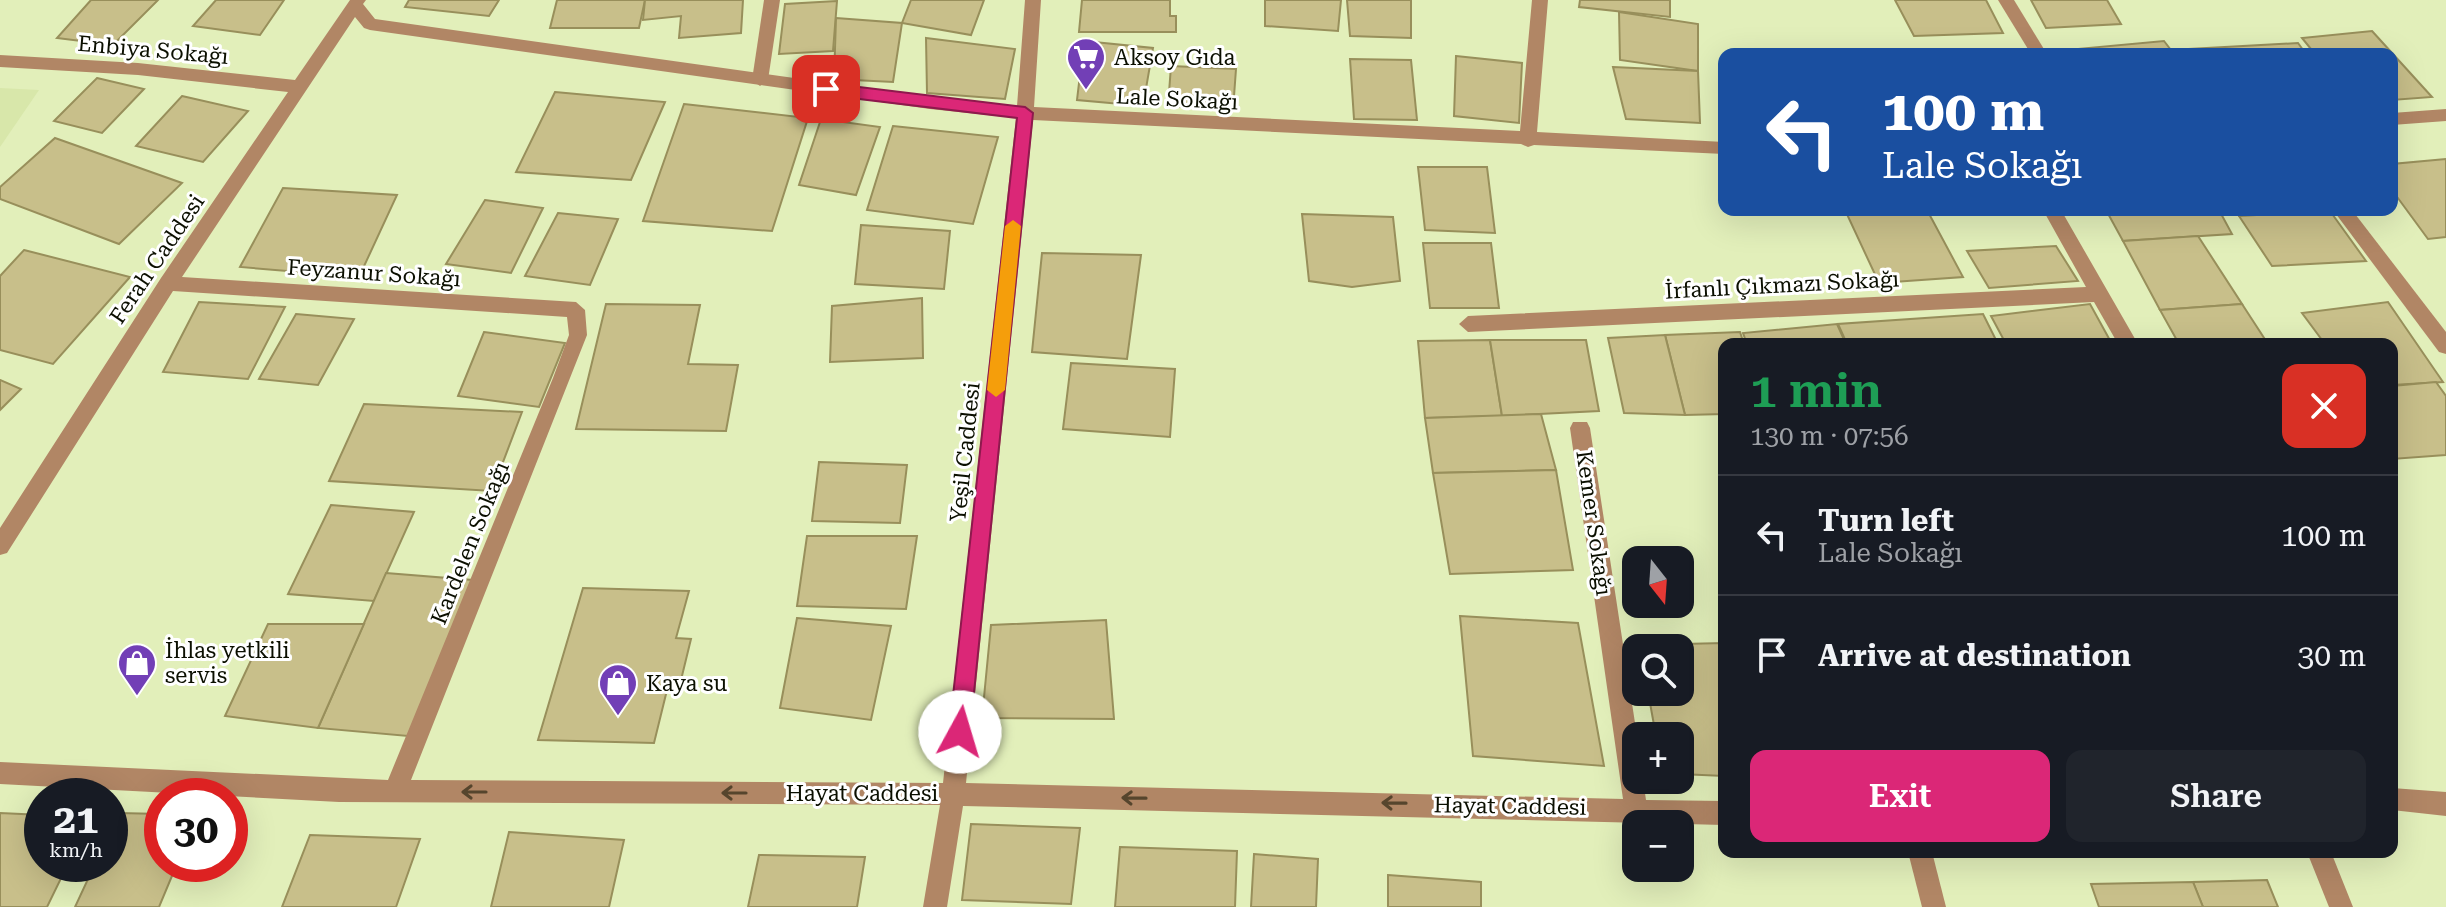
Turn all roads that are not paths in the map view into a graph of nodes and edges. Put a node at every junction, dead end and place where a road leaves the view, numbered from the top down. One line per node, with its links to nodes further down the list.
1 (772, 0): 8 (street)
2 (1033, 0): 10 (street, Yeşil Caddesi)
3 (1540, 0): 13 (street)
4 (2006, 0): 6 (street)
5 (357, 3): 8 (street, Lale Sokağı); 9 (street, Ferah Caddesi)
6 (2035, 48)
7 (0, 61): 9 (street, Enbiya Sokağı)
8 (760, 80): 10 (street, Lale Sokağı)
9 (302, 87): 17 (street, Ferah Caddesi)
10 (1025, 113): 13 (street, Lale Sokağı); 27 (street, Yeşil Caddesi)
11 (2446, 115): 12 (street)
12 (2398, 119)
13 (1528, 141): 14 (street, Lale Sokağı)
14 (1718, 148)
15 (2055, 216): 18 (street)
16 (2347, 216): 22 (street)
17 (168, 283): 19 (street, Feyzanur Sokağı); 24 (street, Ferah Caddesi)
18 (2099, 294): 20 (street, İrfanlı Çıkmazı Sokağı); 21 (street)
19 (576, 310): 26 (street, Kardelen Sokağı)
20 (1468, 324)
21 (2125, 338)
22 (2446, 346)
23 (1580, 428): 30 (street, Kemer Sokağı)
24 (0, 546)
25 (0, 773): 26 (street, Hayat Caddesi)
26 (395, 791): 27 (street, Hayat Caddesi, one-way to 26)
27 (953, 794): 30 (street, Hayat Caddesi, one-way to 27); 34 (street, Yeşil Caddesi)
28 (2398, 799): 29 (street)
29 (2446, 804)
30 (1636, 808): 31 (street, Hayat Caddesi)
31 (1718, 813)
32 (1922, 858): 35 (street)
33 (2321, 858): 36 (street)
34 (935, 907)
35 (1934, 907)
36 (2341, 907)

